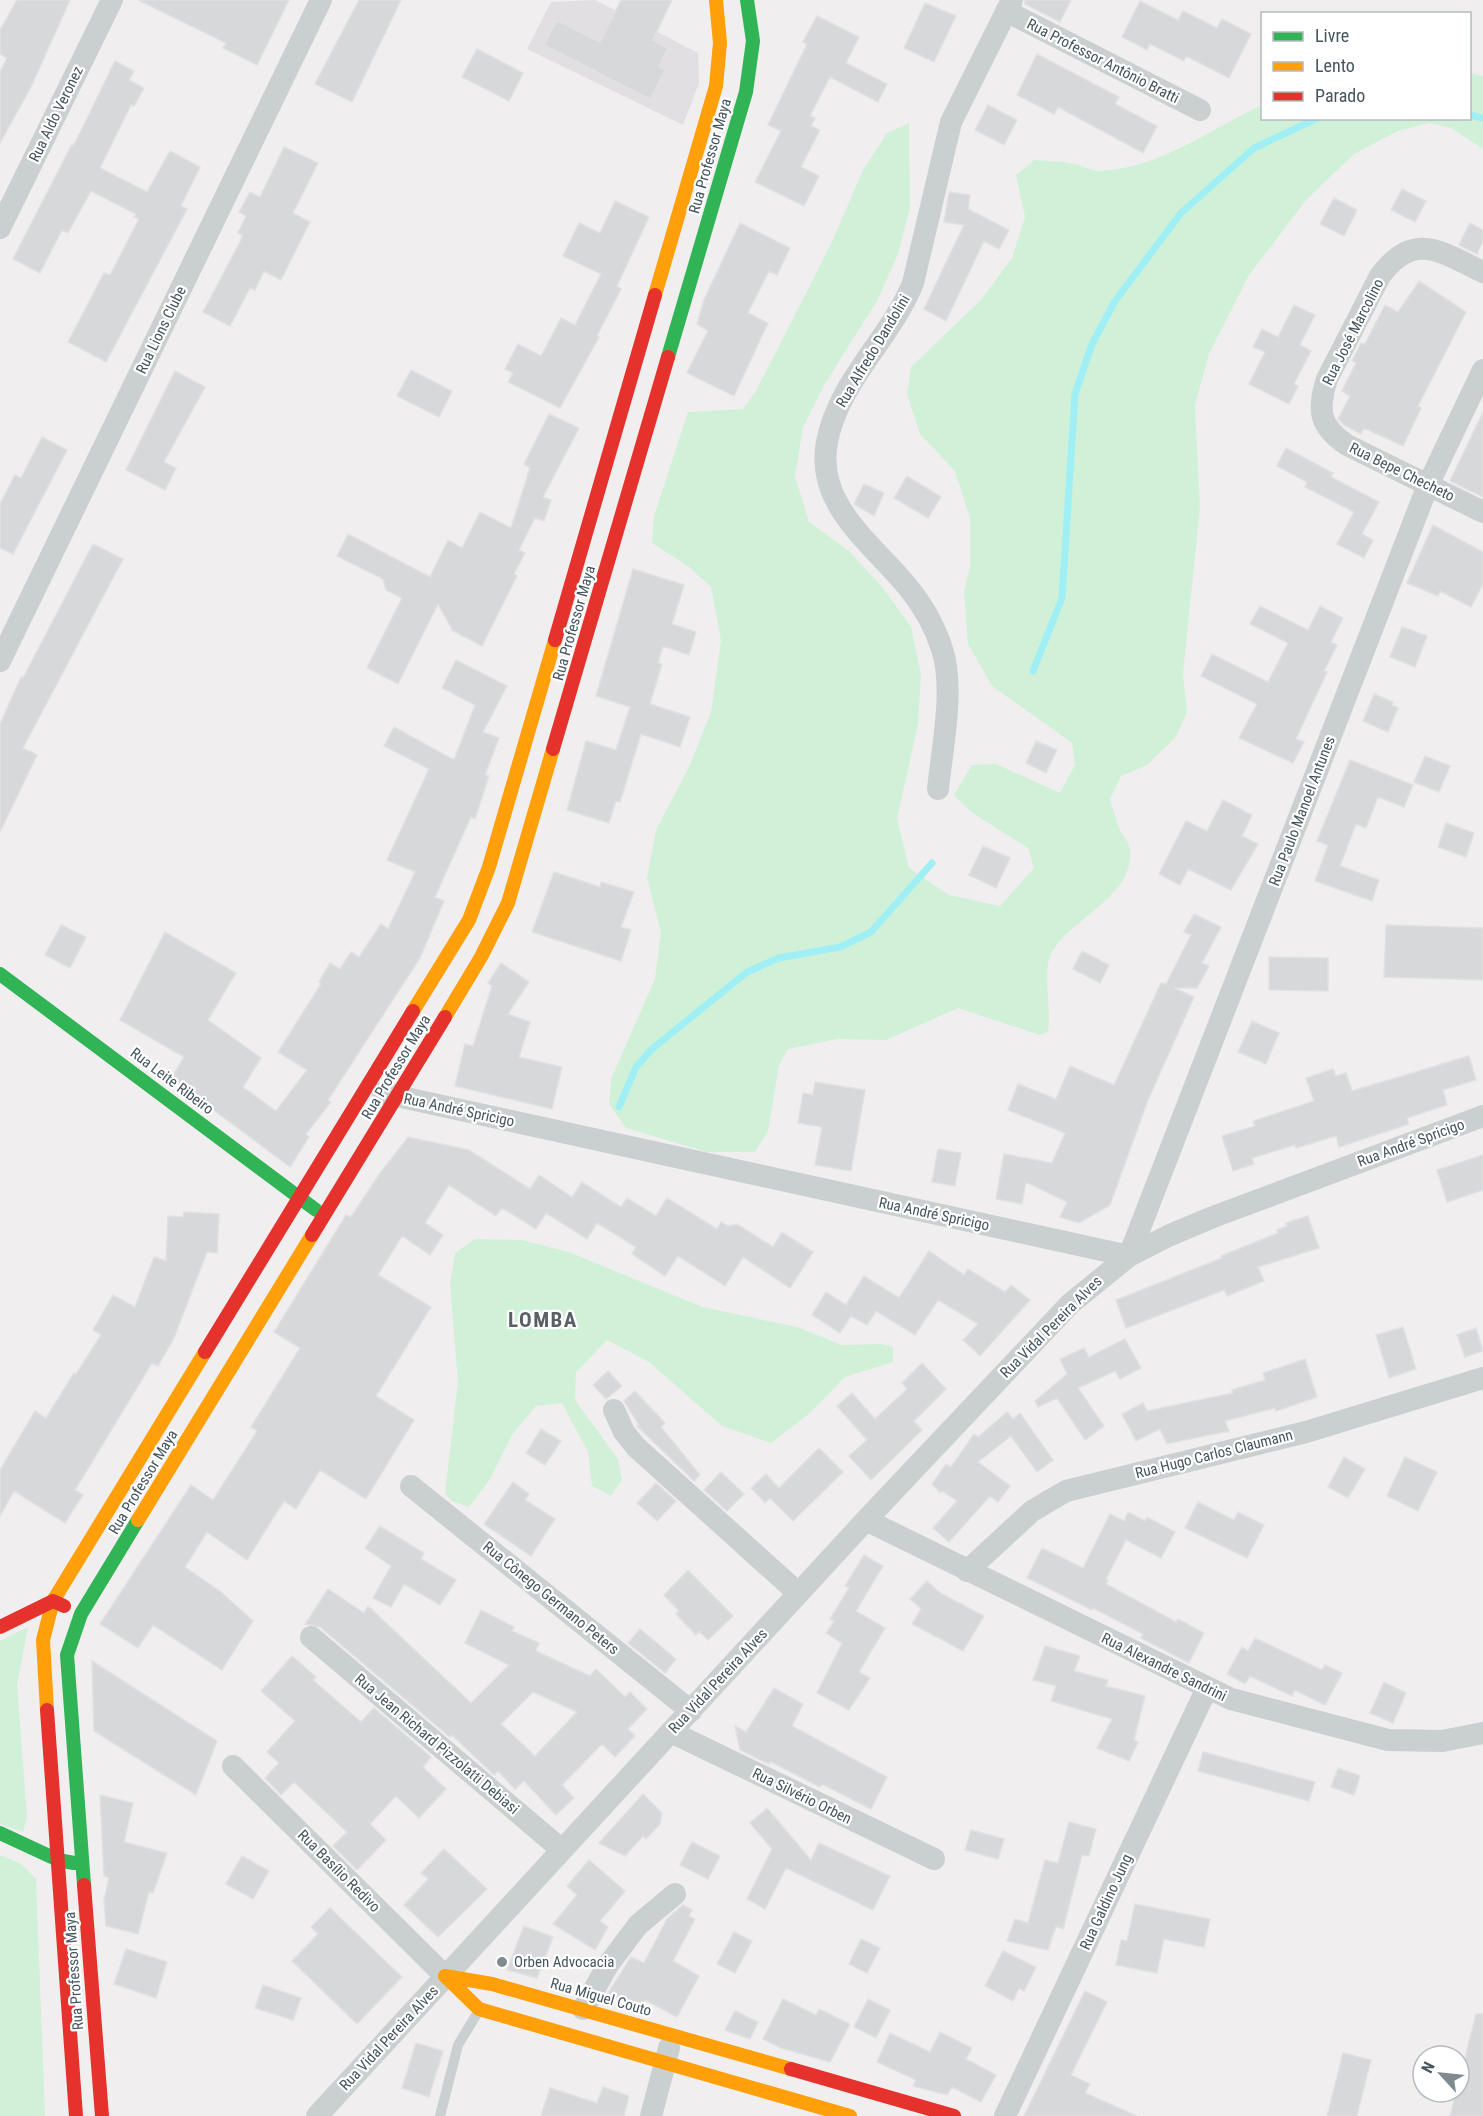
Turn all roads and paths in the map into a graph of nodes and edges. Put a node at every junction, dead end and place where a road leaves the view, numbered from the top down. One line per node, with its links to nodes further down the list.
1 (112, 0): 8 (street, Rua Aldo Veronez)
2 (321, 0): 16 (street, Rua Lions Clube)
3 (716, 0): 7 (main road, Rua Professor Maya)
4 (747, 0): 7 (main road, Rua Professor Maya)
5 (1009, 5): 6 (street, Rua Professor Antônio Bratti); 19 (street, Rua Alfredo Dandolini)
6 (1200, 110)
7 (704, 183): 11 (main road, Rua Professor Maya); 12 (main road, Rua Professor Maya)
8 (0, 228)
9 (1483, 272): 13 (street, Rua José Marcolino)
10 (1483, 369): 14 (street, Rua Paulo Manoel Antunes)
11 (631, 380): 12 (main road); 17 (main road, Rua Professor Maya)
12 (660, 387): 18 (main road, Rua Professor Maya)
13 (1326, 426): 14 (street, Rua Bepe Checheto)
14 (1428, 485): 15 (street, Rua Bepe Checheto); 28 (street, Rua Paulo Manoel Antunes)
15 (1483, 512)
16 (0, 661)
17 (544, 676): 18 (main road); 20 (main road, Rua Professor Maya)
18 (573, 684): 21 (main road, Rua Professor Maya)
19 (938, 789)
20 (489, 867): 21 (main road); 23 (main road, Rua Professor Maya)
21 (518, 876): 24 (main road, Rua Professor Maya)
22 (0, 974): 26 (main road, Rua Leite Ribeiro)
23 (367, 1089): 24 (street, Rua André Spricigo); 26 (main road, Rua Professor Maya)
24 (397, 1096): 27 (main road, Rua Professor Maya); 28 (street, Rua André Spricigo)
25 (1483, 1116): 28 (street, Rua André Spricigo)
26 (300, 1198): 27 (main road, Rua Leite Ribeiro); 29 (main road, Rua Professor Maya)
27 (324, 1215): 29 (main road, Rua Professor Maya)
28 (1129, 1256): 34 (street, Rua Vidal Pereira Alves)
29 (237, 1330): 32 (main road, Rua Professor Maya); 32 (main road, Rua Professor Maya)
30 (1483, 1378): 35 (street, Rua Hugo Carlos Claumann)
31 (614, 1410): 36 (street)
32 (171, 1437): 37 (main road, Rua Professor Maya); 38 (main road, Rua Professor Maya)
33 (411, 1486): 42 (street, Rua Cônego Germano Peters)
34 (866, 1520): 35 (street, Rua Alexandre Sandrini); 36 (street, Rua Vidal Pereira Alves)
35 (967, 1571): 41 (street, Rua Alexandre Sandrini)
36 (798, 1593): 42 (street, Rua Vidal Pereira Alves)
37 (52, 1601): 38 (main road); 39 (main road); 49 (main road, Rua Professor Maya)
38 (81, 1614): 50 (main road, Rua Professor Maya)
39 (0, 1627)
40 (312, 1637): 47 (street, Rua Jean Richard Pizzolatti Debiasi)
41 (1207, 1688): 44 (street, Rua Alexandre Sandrini); 64 (street, Rua Galdino Jung)
42 (691, 1711): 43 (street, Rua Vidal Pereira Alves)
43 (671, 1732): 47 (street, Rua Vidal Pereira Alves); 48 (street, Rua Silvério Orben)
44 (1483, 1733)
45 (232, 1766): 52 (street, Rua Basílio Redivo)
46 (0, 1833): 49 (main road)
47 (562, 1850): 52 (street, Rua Vidal Pereira Alves)
48 (934, 1859)
49 (58, 1860): 50 (main road); 57 (main road, Rua Professor Maya)
50 (83, 1864): 58 (main road, Rua Professor Maya)
51 (675, 1894): 54 (street)
52 (445, 1976): 53 (main road); 54 (main road, Rua Miguel Couto); 59 (street, Rua Vidal Pereira Alves)
53 (479, 2009): 56 (main road); 60 (lane)
54 (583, 2009): 55 (main road, Rua Miguel Couto)
55 (673, 2035): 56 (street); 63 (main road, Rua Miguel Couto)
56 (665, 2063): 61 (street); 62 (main road)
57 (76, 2116)
58 (102, 2116)
59 (317, 2116)
60 (440, 2116)
61 (651, 2116)
62 (850, 2116)
63 (954, 2116)
64 (1005, 2116)

